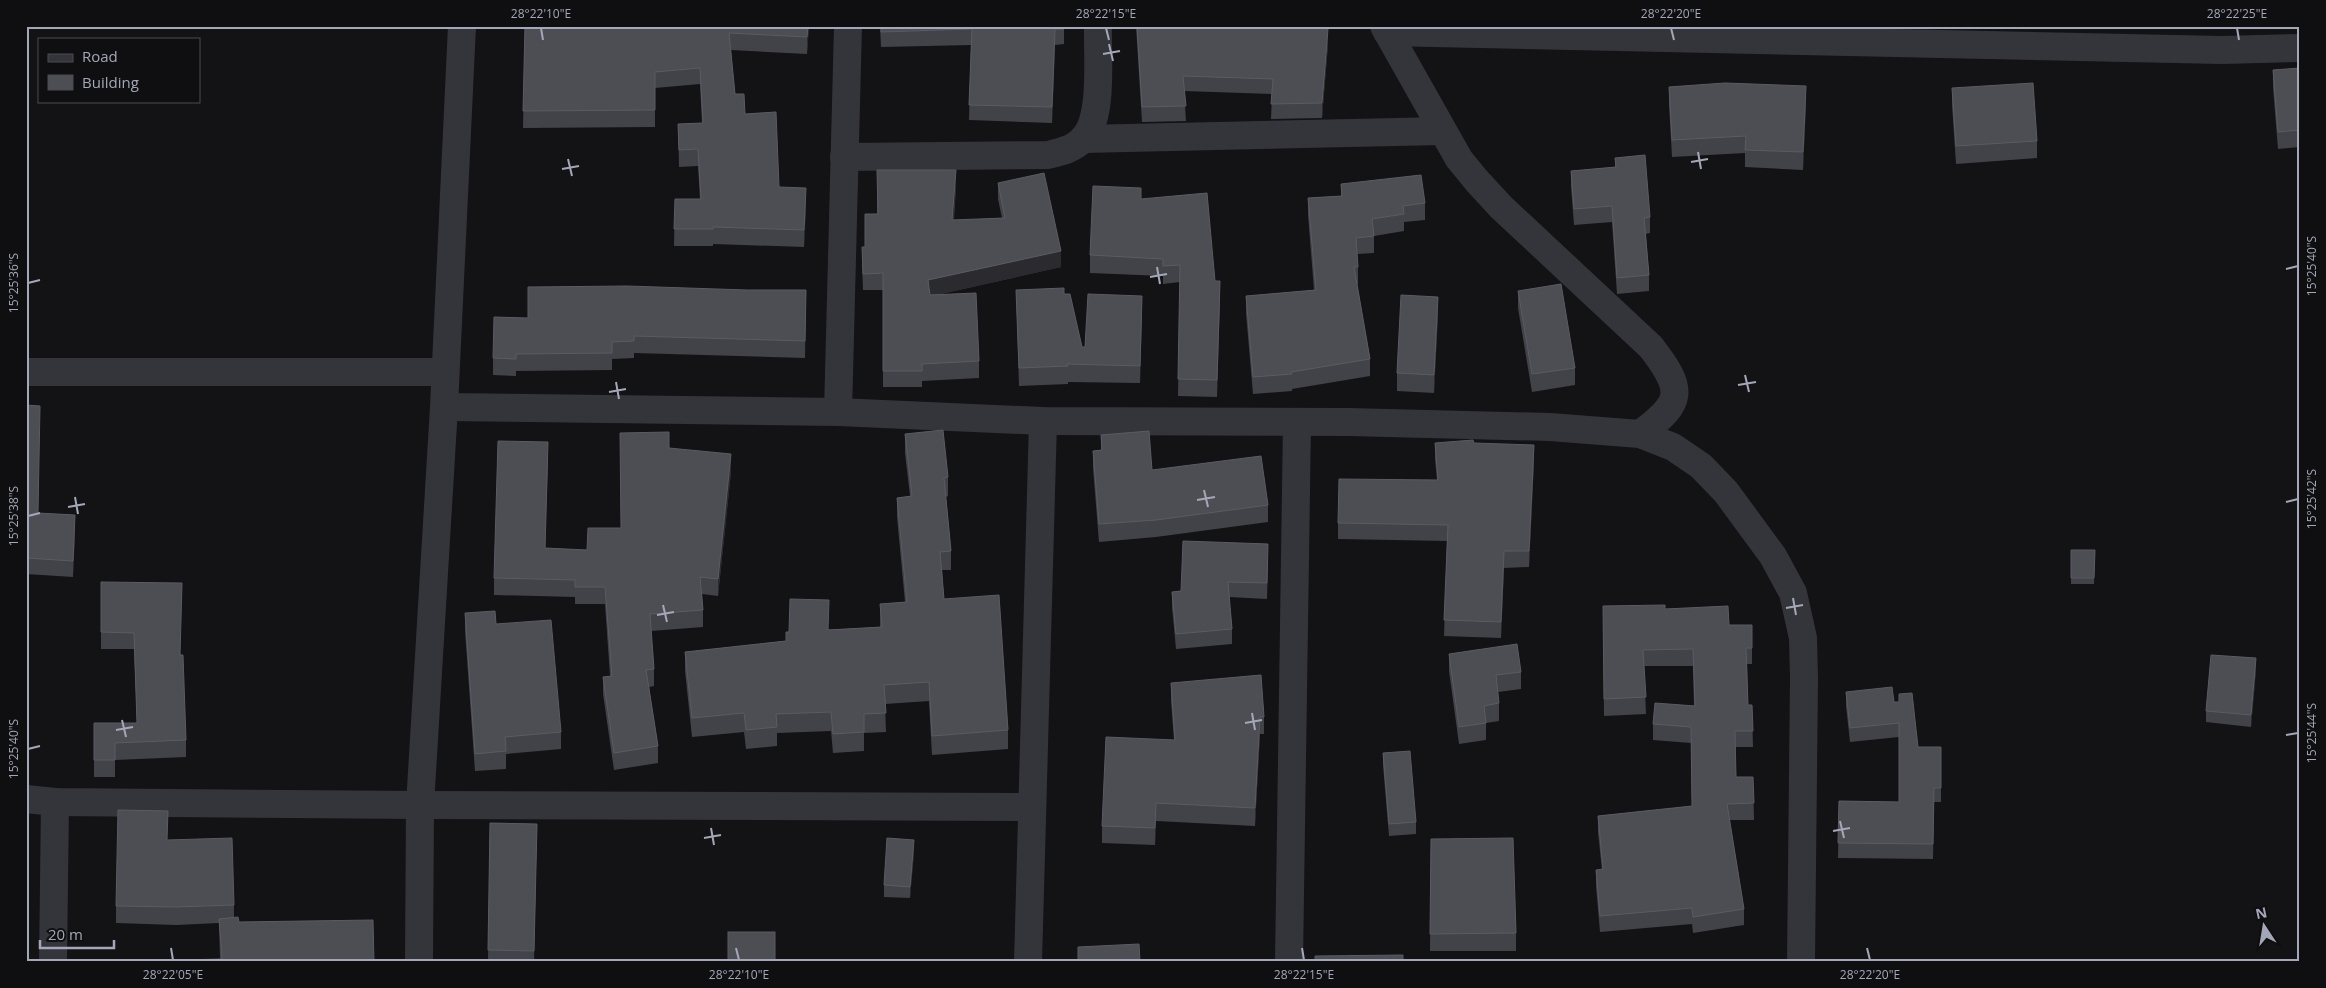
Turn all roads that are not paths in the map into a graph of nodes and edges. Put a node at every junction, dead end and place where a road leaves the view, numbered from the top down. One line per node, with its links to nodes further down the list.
1 (462, 26): 10 (street)
2 (848, 26): 8 (street)
3 (1098, 26): 7 (street)
4 (1386, 29): 5 (street); 6 (street)
5 (2300, 48)
6 (1442, 131): 7 (street); 15 (street)
7 (1084, 139): 8 (street)
8 (844, 157): 12 (street)
9 (26, 372): 10 (street)
10 (445, 372): 11 (street)
11 (444, 407): 12 (street); 18 (street)
12 (838, 412): 13 (street)
13 (1043, 421): 14 (street); 19 (street)
14 (1297, 422): 15 (street); 23 (street)
15 (1640, 434): 24 (street)
16 (26, 799): 17 (street)
17 (55, 802): 18 (street); 20 (street)
18 (420, 806): 19 (street); 21 (street)
19 (1032, 807): 22 (street)
20 (52, 962)
21 (418, 962)
22 (1028, 962)
23 (1289, 962)
24 (1801, 962)

